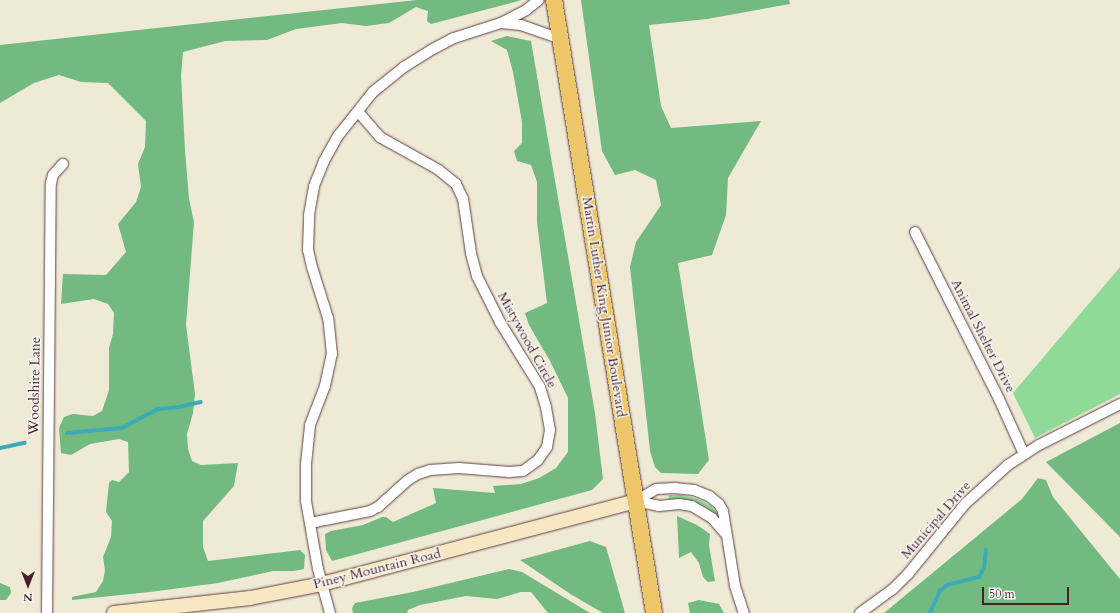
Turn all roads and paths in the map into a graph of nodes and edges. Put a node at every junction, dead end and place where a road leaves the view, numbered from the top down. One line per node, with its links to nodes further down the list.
1 (539, 0): 3 (street)
2 (554, 0): 4 (main road, Martin Luther King Junior Boulevard)
3 (501, 23): 4 (street); 5 (street)
4 (561, 39): 10 (main road, Martin Luther King Junior Boulevard)
5 (358, 112): 11 (street); 11 (street, Mistywood Circle)
6 (63, 164): 14 (street, Woodshire Lane)
7 (915, 232): 9 (street, Animal Shelter Drive)
8 (1120, 404): 9 (street, Municipal Drive)
9 (1024, 454): 19 (street, Municipal Drive)
10 (636, 502): 12 (street); 12 (street); 13 (street, Piney Mountain Road); 17 (main road, Martin Luther King Junior Boulevard)
11 (310, 523): 13 (street)
12 (726, 534): 18 (street)
13 (322, 584): 15 (street, Piney Mountain Road); 16 (street)
14 (47, 613)
15 (114, 613)
16 (330, 613)
17 (654, 613)
18 (744, 613)
19 (860, 613)

